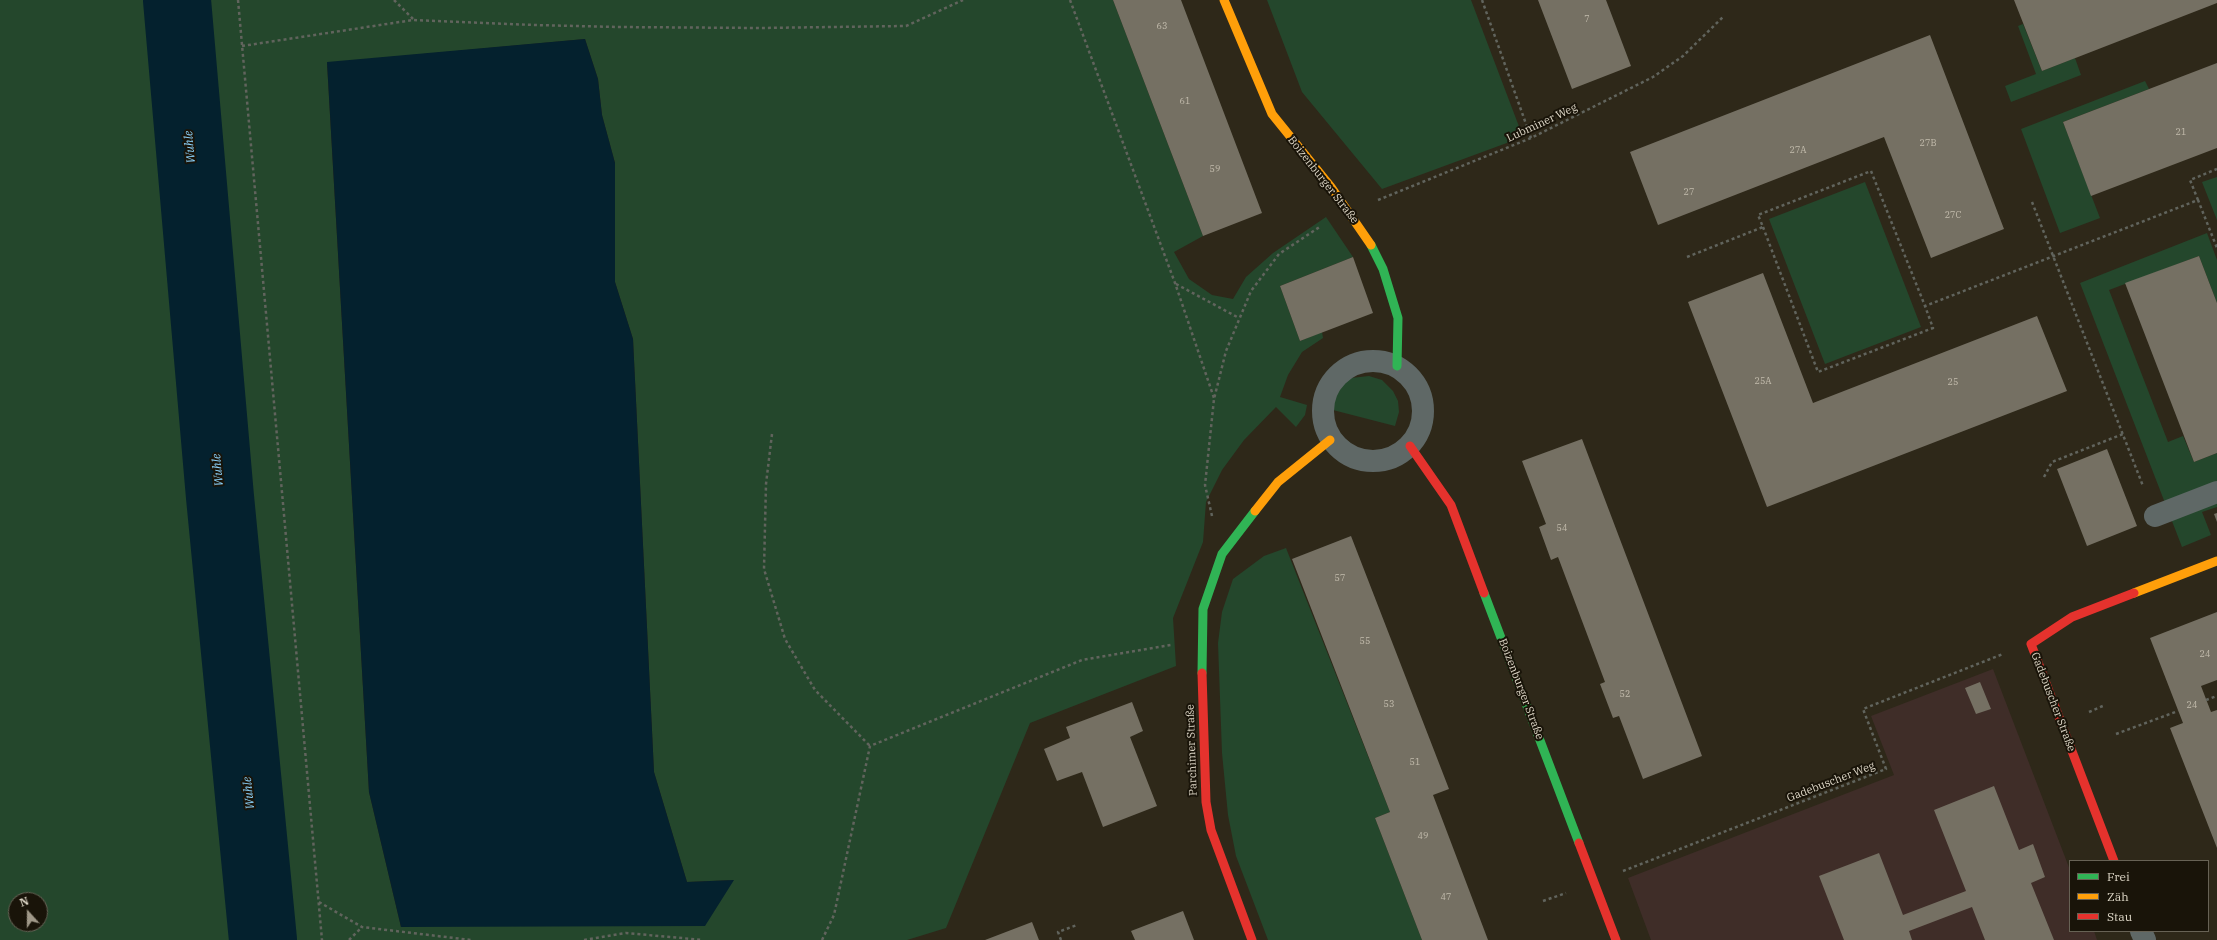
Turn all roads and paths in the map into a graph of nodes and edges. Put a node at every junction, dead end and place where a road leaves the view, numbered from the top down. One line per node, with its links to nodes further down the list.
1 (238, 0): 9 (path)
2 (394, 0): 8 (path)
3 (963, 0): 8 (path)
4 (1070, 0): 19 (path)
5 (1224, 0): 14 (street, Boizenburger Straße)
6 (1482, 0): 10 (path)
7 (1724, 16): 10 (path, Lubminer Weg)
8 (413, 20): 9 (path)
9 (242, 46): 42 (path)
10 (1531, 138): 14 (path, Lubminer Weg)
11 (2217, 169): 12 (path)
12 (2198, 200): 16 (path); 17 (path)
13 (2032, 202): 17 (path)
14 (1348, 212): 21 (path, Lubminer Weg); 22 (street, Boizenburger Straße)
15 (1763, 228): 18 (path); 20 (path); 20 (path)
16 (2217, 248)
17 (2054, 256): 20 (path); 25 (path)
18 (1687, 257)
19 (1175, 283): 21 (path); 23 (path)
20 (1925, 306)
21 (1239, 318): 23 (path, Lubminer Weg)
22 (1397, 366): 26 (street); 27 (street)
23 (1214, 399): 31 (path, Lubminer Weg)
24 (772, 434): 39 (path)
25 (2123, 434): 28 (path); 30 (path)
26 (1330, 440): 27 (street); 31 (street)
27 (1410, 446): 53 (street, Boizenburger Straße)
28 (2044, 477)
29 (2217, 492): 30 (street)
30 (2155, 516)
31 (1222, 554): 33 (street, Parchimer Straße)
32 (2217, 561): 34 (street, Gadebuscher Straße)
33 (1201, 640): 39 (path); 52 (street, Parchimer Straße)
34 (2031, 644): 40 (street, Gadebuscher Straße); 41 (path, Gadebuscher Weg)
35 (2217, 696): 36 (path)
36 (2206, 700)
37 (2178, 711): 38 (path)
38 (2116, 734)
39 (870, 746): 50 (path)
40 (2114, 860)
41 (1619, 872)
42 (319, 902): 44 (path); 45 (path)
43 (1077, 925): 51 (path)
44 (362, 927): 46 (path); 47 (path)
45 (322, 940)
46 (349, 940)
47 (471, 940)
48 (584, 940): 49 (path)
49 (703, 940)
50 (822, 940)
51 (1061, 940)
52 (1252, 940)
53 (1616, 940)

